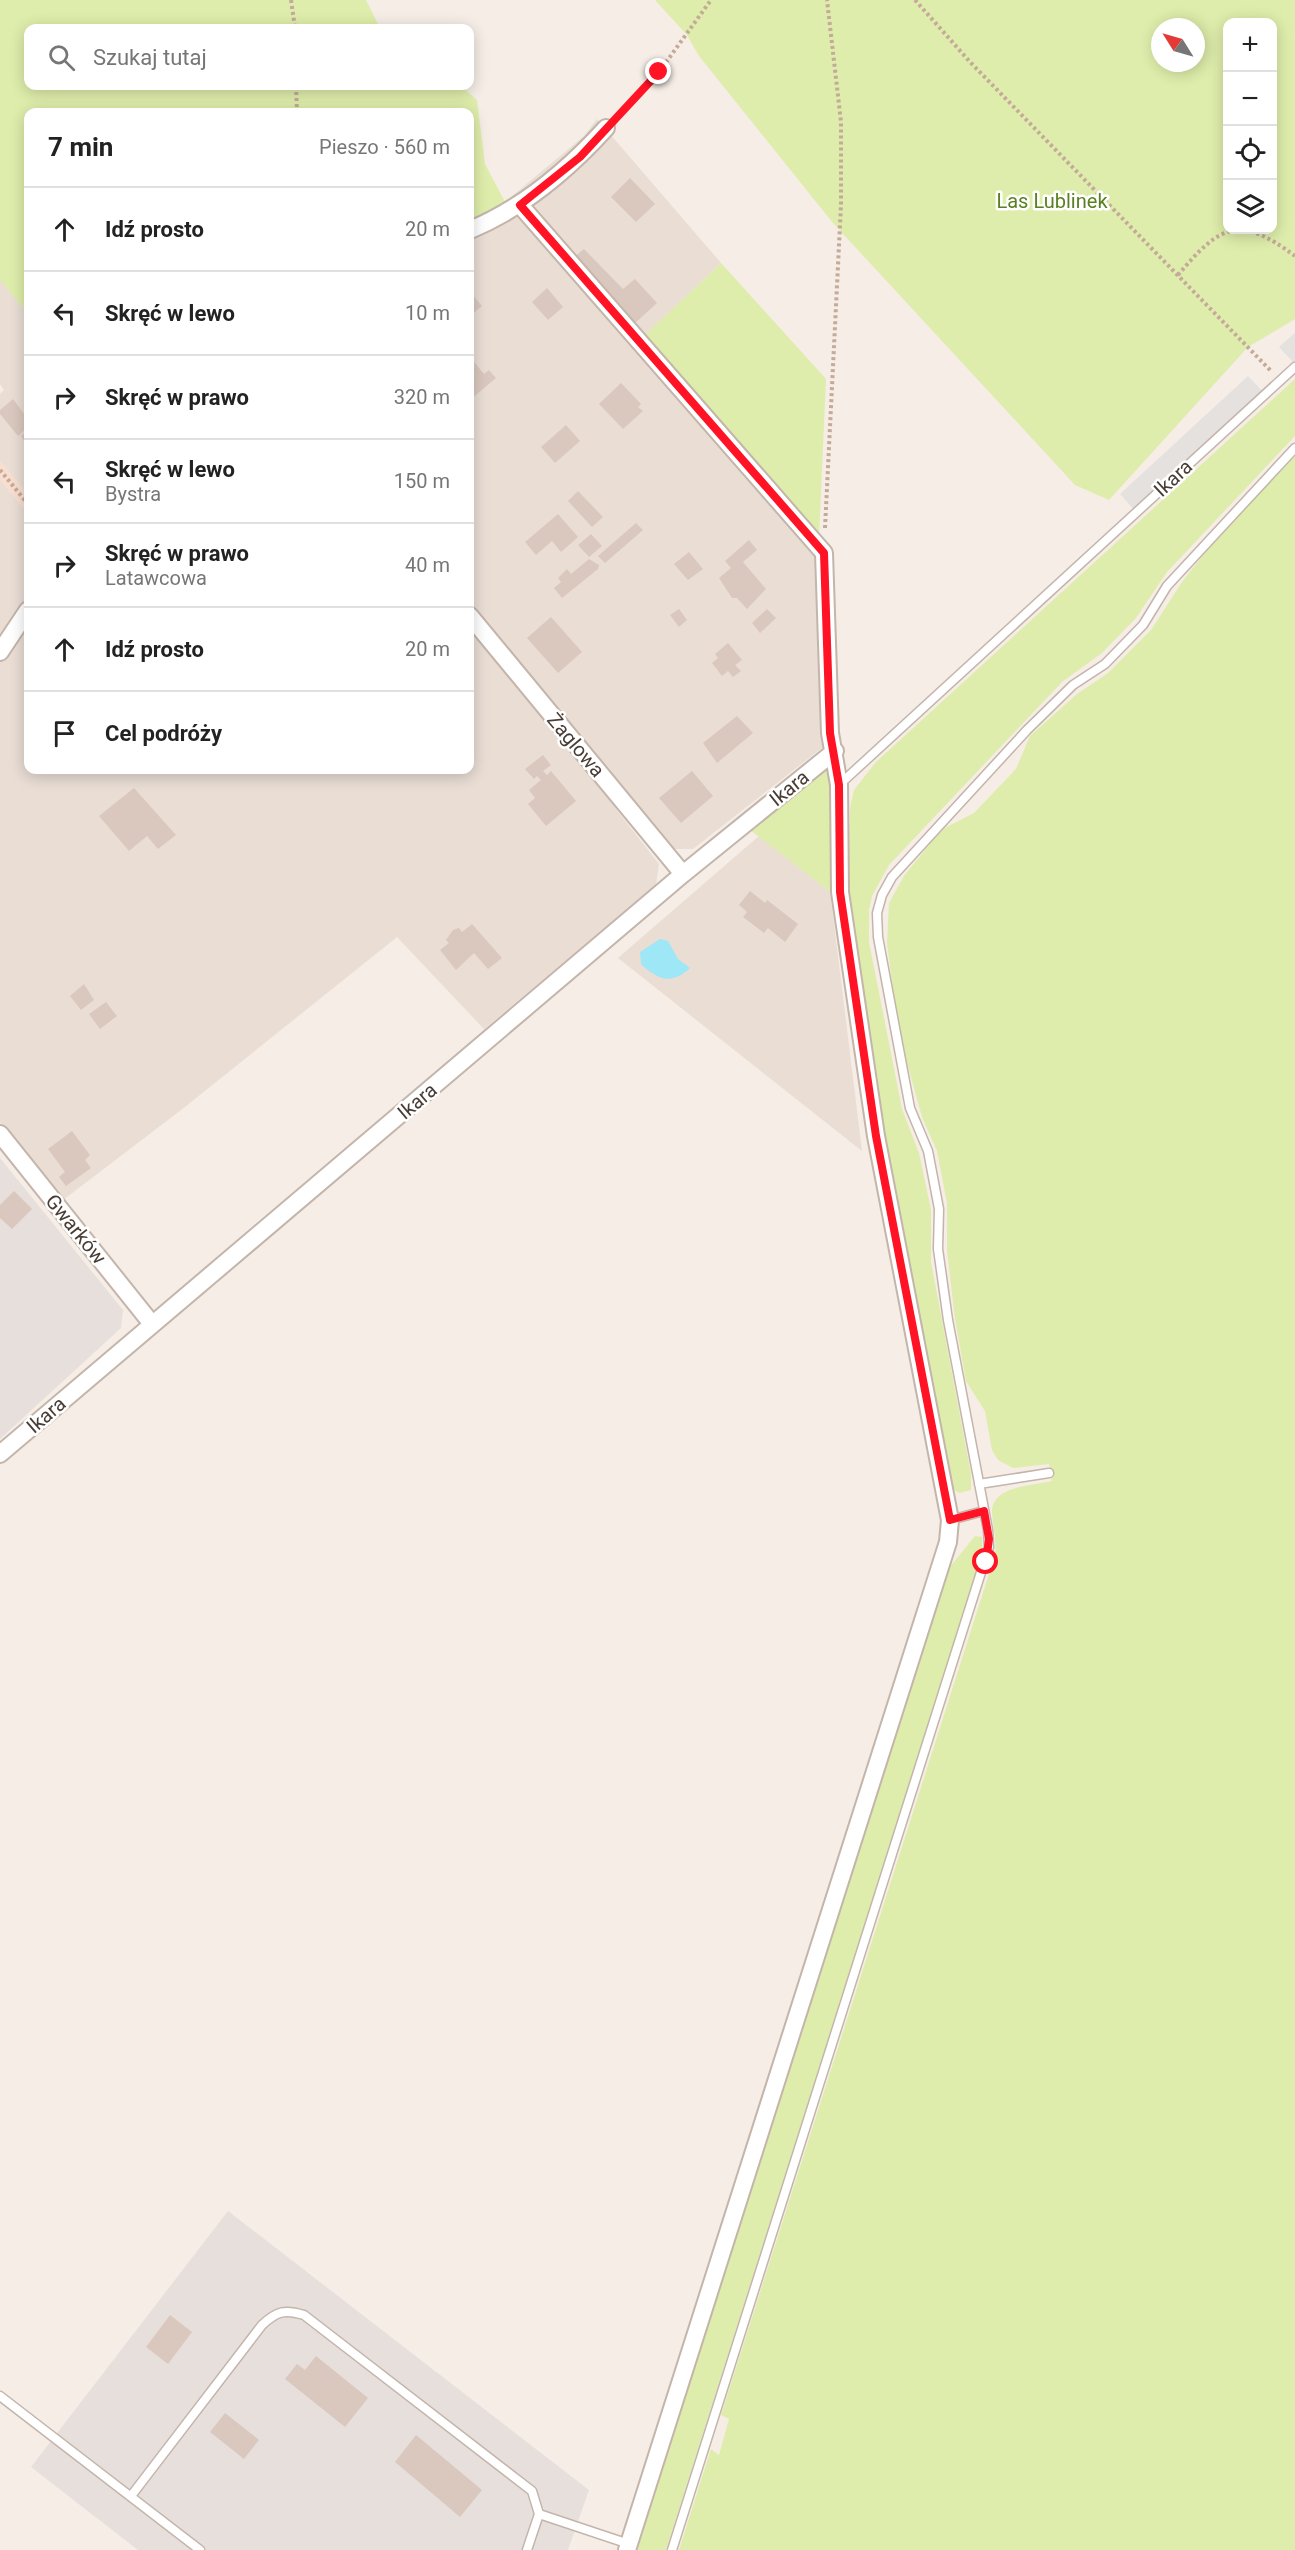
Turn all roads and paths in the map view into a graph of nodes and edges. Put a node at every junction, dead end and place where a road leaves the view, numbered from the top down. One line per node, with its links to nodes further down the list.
1 (291, 0): 5 (path)
2 (711, 0): 8 (path)
3 (827, 0): 18 (path)
4 (915, 0): 12 (path)
5 (294, 24)
6 (296, 90): 7 (path)
7 (297, 108)
8 (606, 128): 9 (street)
9 (520, 205): 10 (street); 18 (street)
10 (474, 228)
11 (1295, 256): 12 (path)
12 (1178, 275): 14 (path)
13 (1295, 367): 14 (lane, Ikara)
14 (1280, 380): 23 (lane, Ikara)
15 (1295, 448): 29 (lane)
16 (0, 470): 17 (path)
17 (24, 499)
18 (824, 553): 22 (street)
19 (24, 616): 21 (street)
20 (474, 621): 24 (street, Żaglowa)
21 (0, 652)
22 (835, 751): 23 (street); 24 (street, Ikara)
23 (839, 785): 31 (street)
24 (683, 874): 26 (street, Ikara)
25 (0, 1134): 26 (street, Gwarków)
26 (152, 1324): 27 (street, Ikara)
27 (0, 1454)
28 (1049, 1473): 29 (lane)
29 (979, 1484): 30 (lane)
30 (984, 1511): 31 (lane); 38 (lane)
31 (950, 1520): 35 (street)
32 (0, 2396): 33 (lane)
33 (131, 2496): 34 (lane); 36 (lane)
34 (539, 2514): 35 (lane); 37 (lane)
35 (628, 2547)
36 (200, 2550)
37 (527, 2550)
38 (672, 2550)

